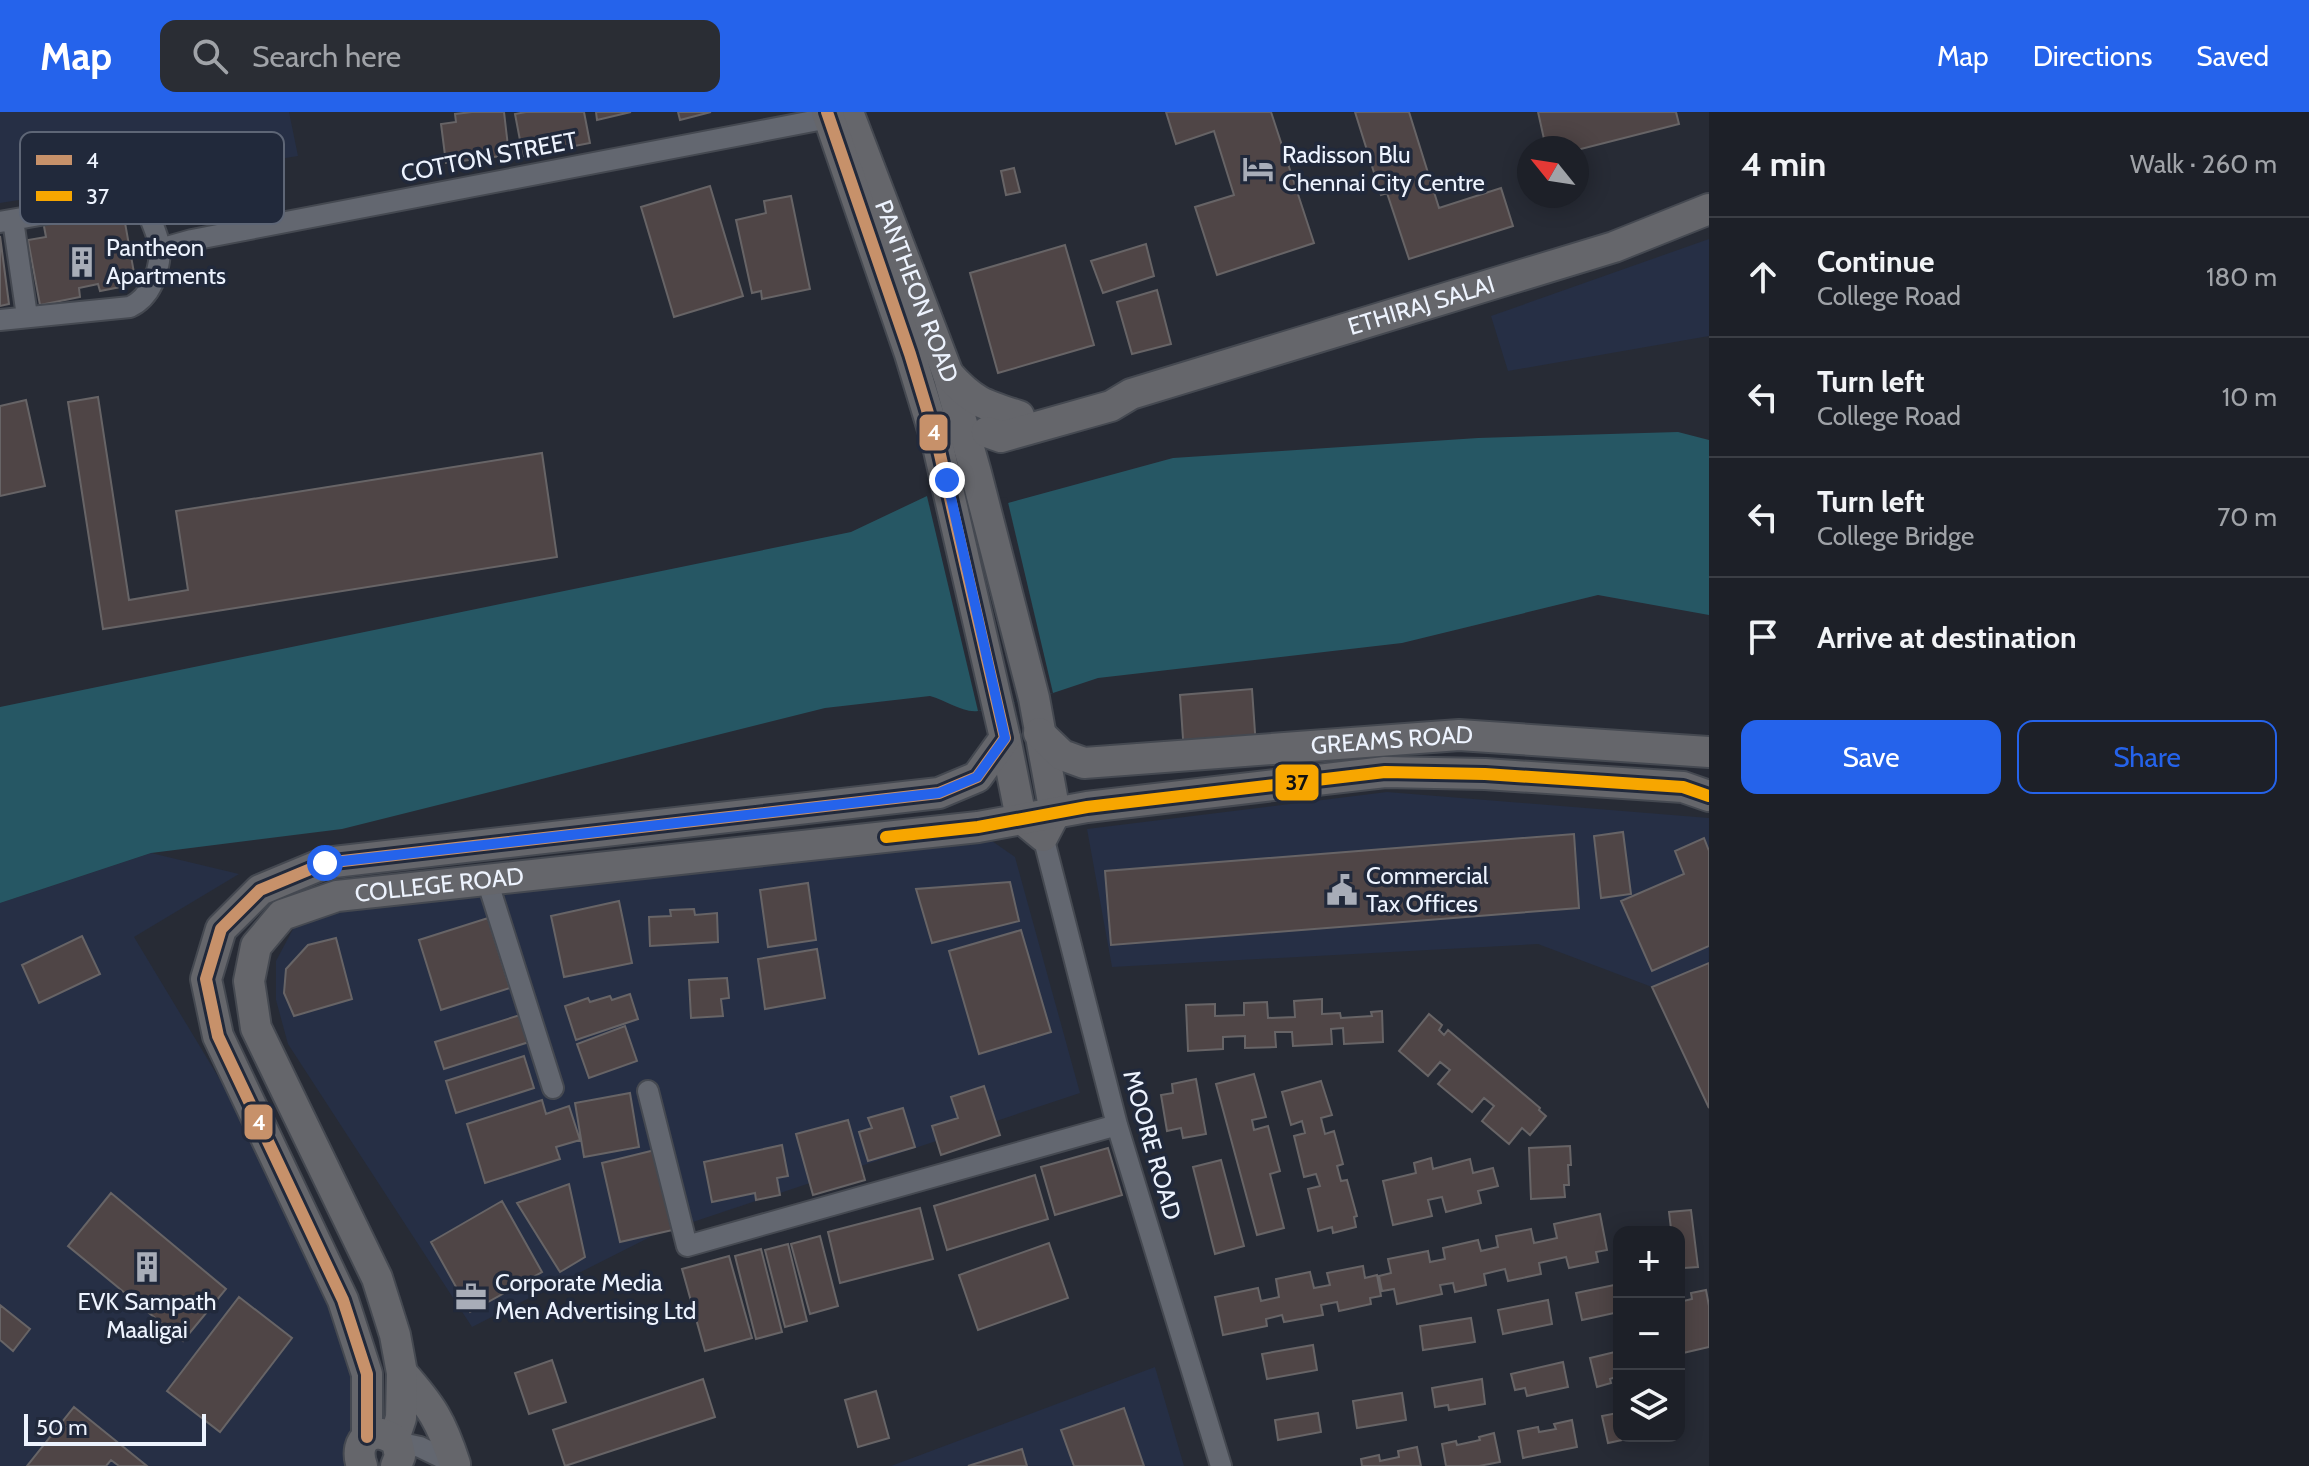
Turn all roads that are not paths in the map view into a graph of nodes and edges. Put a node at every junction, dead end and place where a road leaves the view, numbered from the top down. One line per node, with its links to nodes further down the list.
1 (835, 114): 4 (street, COTTON STREET); 10 (main road, PANTHEON ROAD); 13 (main road)
2 (1709, 209): 11 (main road, ETHIRAJ SALAI)
3 (6, 221): 8 (street)
4 (284, 222)
5 (152, 224): 7 (street)
6 (274, 224): 7 (street, COTTON STREET)
7 (160, 249): 8 (street)
8 (27, 316): 9 (street)
9 (0, 320)
10 (948, 374): 12 (main road); 13 (main road, PANTHEON ROAD)
11 (1131, 394): 12 (main road, ETHIRAJ SALAI); 13 (main road, ETHIRAJ SALAI)
12 (1019, 416): 13 (main road, ETHIRAJ SALAI)
13 (963, 439): 14 (main road, PANTHEON ROAD); 15 (main road)
14 (1039, 733): 16 (main road, GREAMS ROAD); 18 (main road, PANTHEON ROAD)
15 (1005, 738): 18 (main road); 24 (main road, COLLEGE ROAD)
16 (1709, 752)
17 (1709, 796): 18 (main road, GREAMS ROAD)
18 (1040, 822): 19 (main road, COLLEGE ROAD); 22 (street, MOORE ROAD)
19 (487, 880): 20 (street); 23 (main road, COLLEGE ROAD)
20 (553, 1088)
21 (648, 1091): 22 (street)
22 (1117, 1125): 26 (street, MOORE ROAD)
23 (402, 1373): 24 (main road, COLLEGE ROAD); 25 (main road)
24 (383, 1450): 25 (street)
25 (457, 1465)
26 (1221, 1466)

